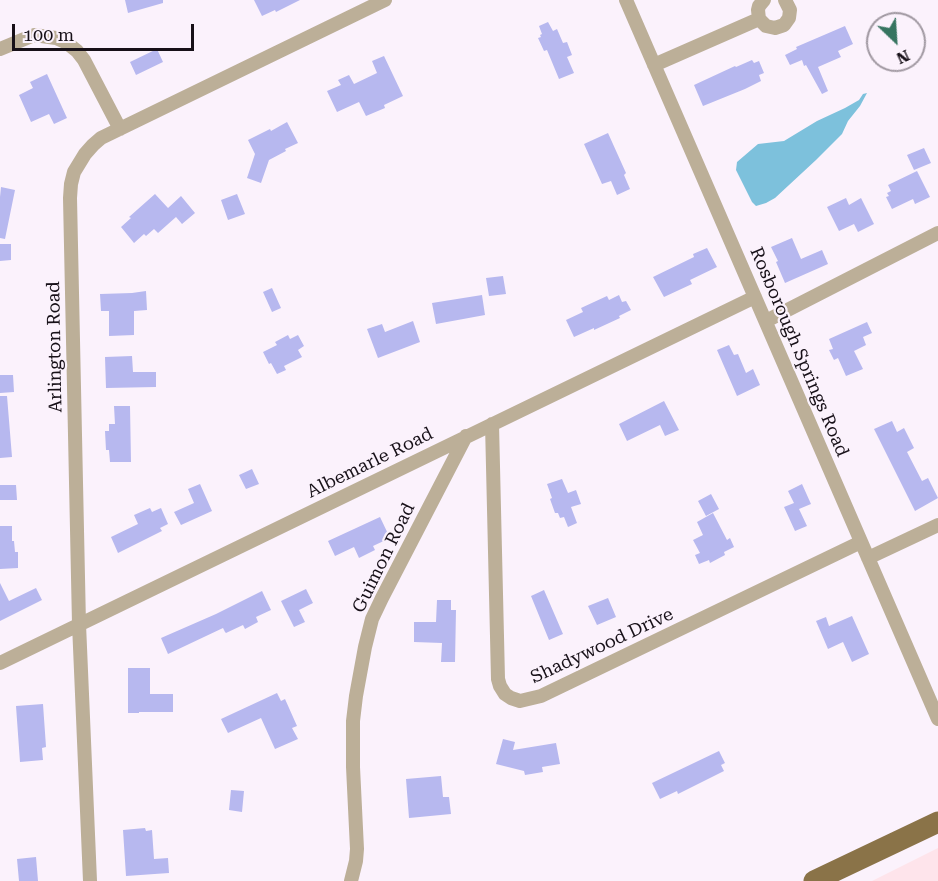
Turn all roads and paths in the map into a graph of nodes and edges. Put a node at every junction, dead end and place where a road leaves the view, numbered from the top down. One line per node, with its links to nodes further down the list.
1 (385, 0): 5 (street, Arlington Road)
2 (626, 0): 8 (street, Rosborough Springs Road)
3 (764, 0): 6 (street)
4 (784, 0): 6 (street)
5 (361, 5): 9 (street, Arlington Road)
6 (759, 18): 8 (street)
7 (0, 49): 9 (street)
8 (654, 65): 11 (street, Rosborough Springs Road)
9 (120, 129): 18 (street, Arlington Road)
10 (938, 233): 12 (street)
11 (755, 297): 12 (street, Rosborough Springs Road); 13 (street, Albemarle Road)
12 (766, 321): 16 (street, Rosborough Springs Road)
13 (492, 424): 14 (street, Albemarle Road); 16 (street, Shadywood Drive)
14 (466, 436): 18 (street, Albemarle Road); 23 (street, Guimon Road)
15 (938, 525): 17 (street)
16 (861, 542): 17 (street, Rosborough Springs Road)
17 (868, 558): 20 (street, Rosborough Springs Road)
18 (79, 624): 19 (street, Albemarle Road); 22 (street, Arlington Road)
19 (0, 663)
20 (938, 719)
21 (938, 822): 24 (main road)
22 (90, 881)
23 (351, 881)
24 (814, 881)

